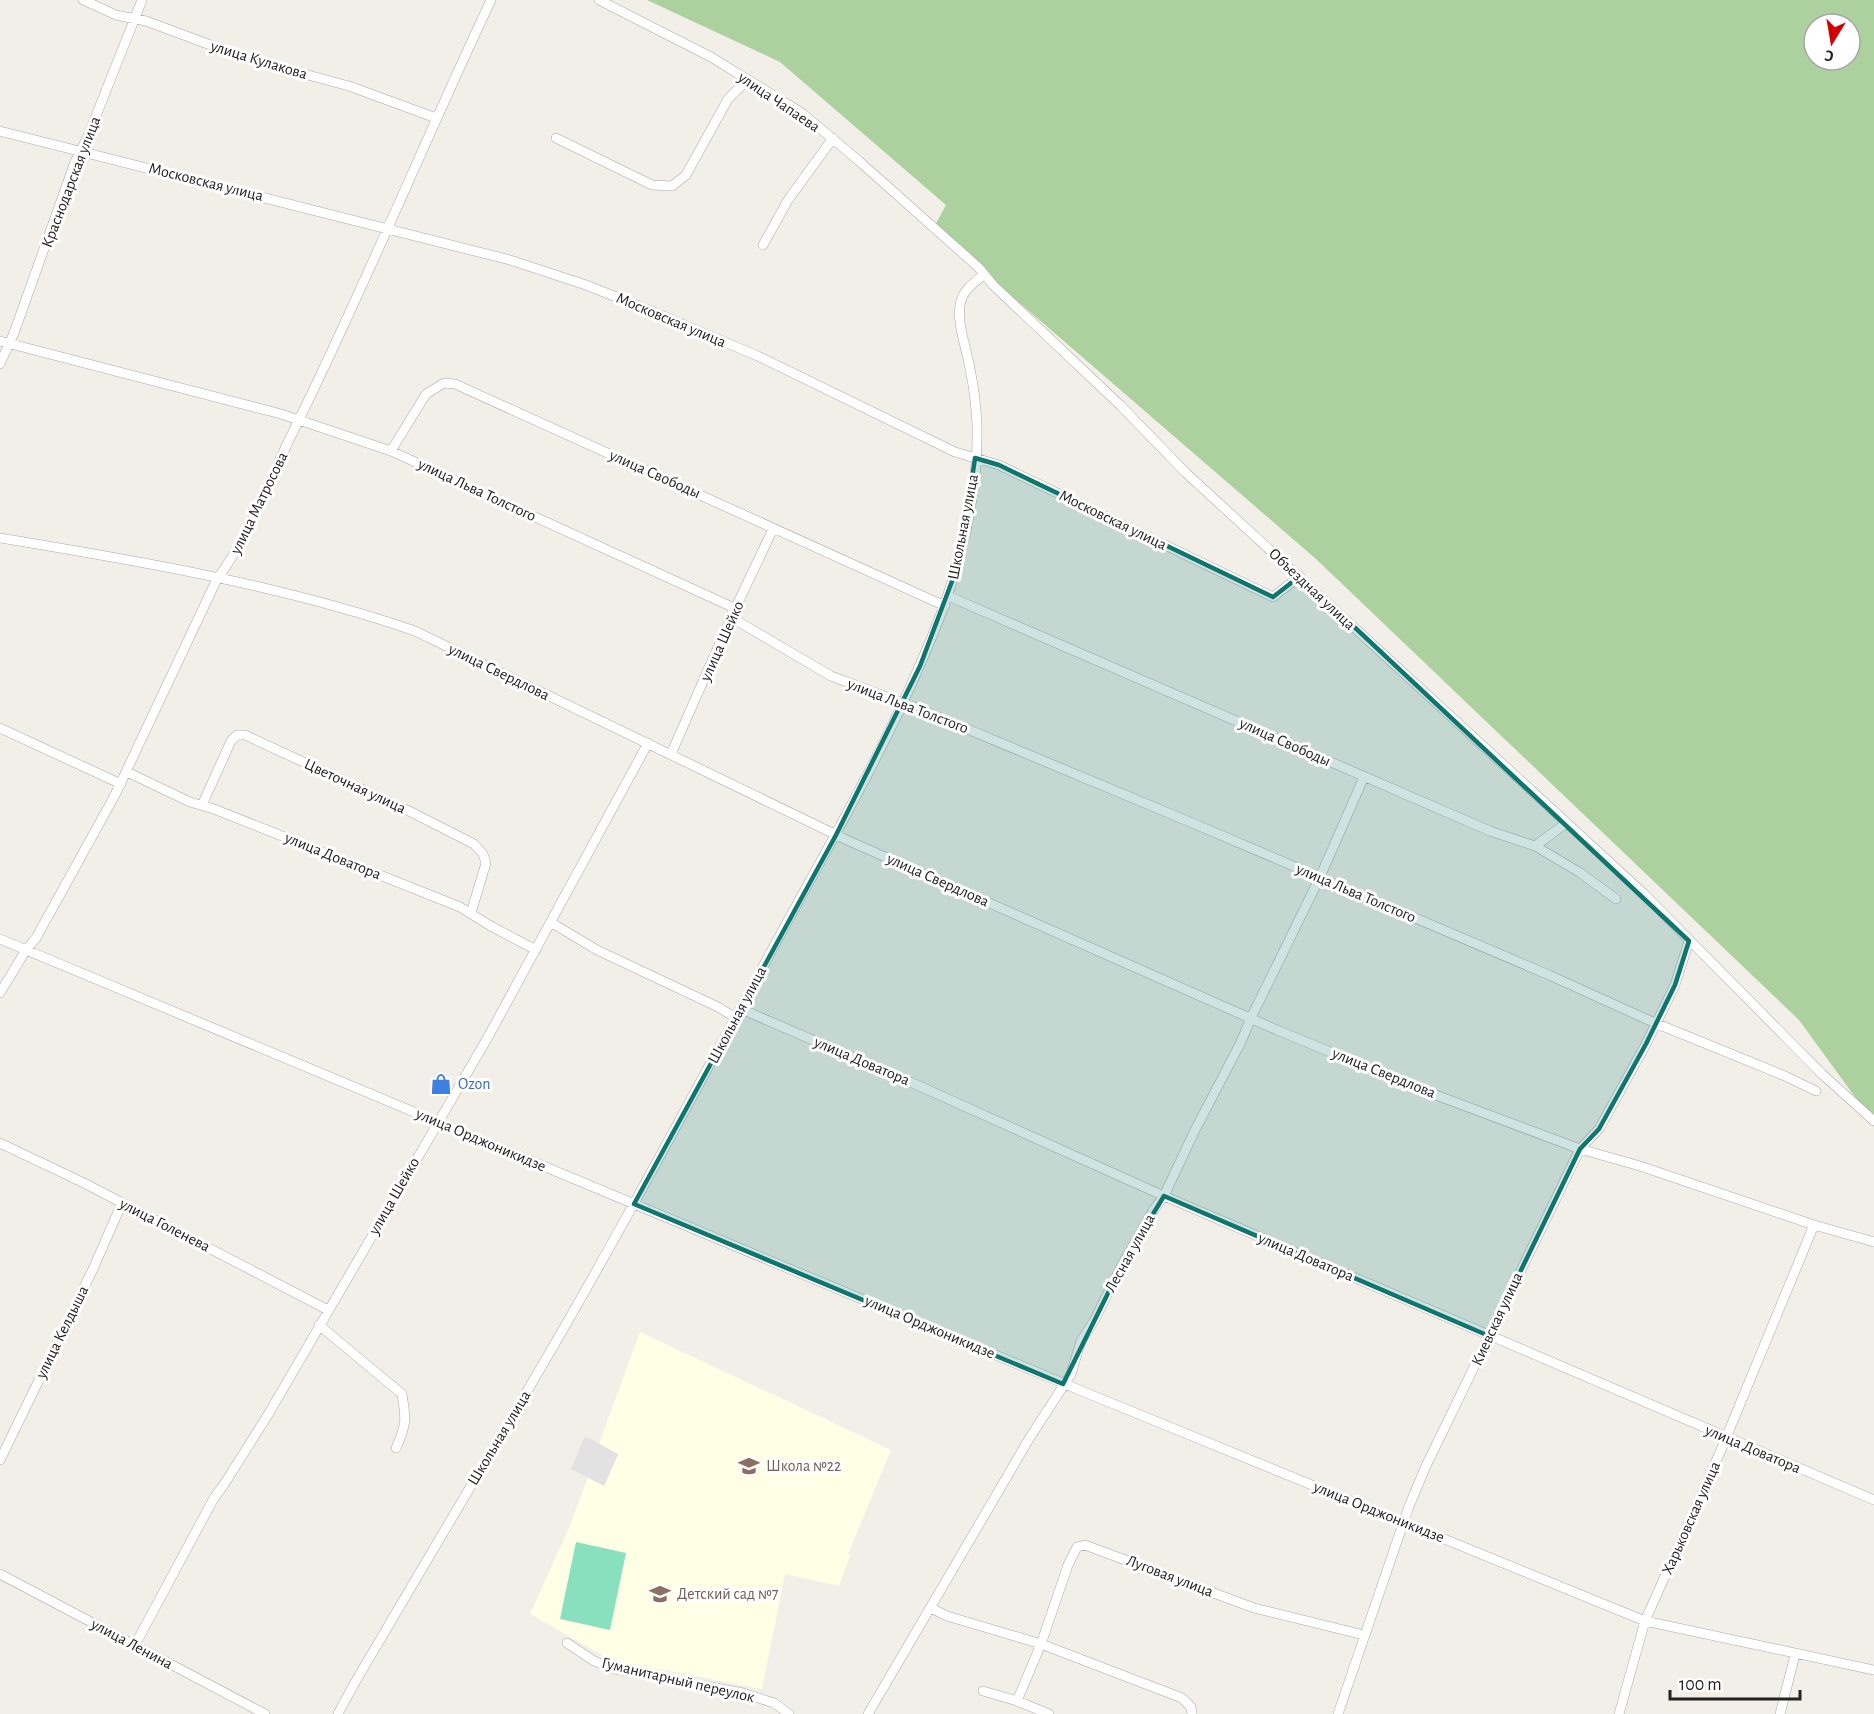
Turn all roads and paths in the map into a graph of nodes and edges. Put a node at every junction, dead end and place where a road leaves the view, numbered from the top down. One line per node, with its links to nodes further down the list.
1 (83, 0): 5 (street, улица Кулакова)
2 (141, 0): 5 (street, Краснодарская улица)
3 (491, 0): 7 (street, улица Матросова)
4 (599, 0): 6 (street, улица Чапаева)
5 (134, 18): 7 (street, улица Кулакова); 11 (street, Краснодарская улица)
6 (747, 80): 9 (street); 10 (street, улица Чапаева)
7 (436, 118): 12 (street, улица Матросова)
8 (0, 131): 11 (street, Московская улица)
9 (556, 138)
10 (833, 138): 13 (street, улица Чапаева); 14 (street)
11 (81, 151): 12 (street, Московская улица); 16 (street, Краснодарская улица)
12 (387, 228): 18 (street, улица Матросова); 20 (street, Московская улица)
13 (938, 234): 15 (street, Объездная улица)
14 (763, 245)
15 (984, 274): 20 (street, Школьная улица); 23 (street, Объездная улица)
16 (5, 342): 17 (street, Краснодарская улица); 18 (street, улица Льва Толстого)
17 (0, 364)
18 (300, 421): 19 (street, улица Льва Толстого); 24 (street, улица Матросова)
19 (391, 451): 21 (street, улица Свободы); 27 (street, улица Льва Толстого)
20 (975, 458): 23 (street, Московская улица); 25 (street, Школьная улица)
21 (773, 529): 26 (street, улица Свободы); 27 (street, улица Шейко)
22 (0, 538): 24 (street, улица Свердлова)
23 (1300, 576): 36 (street, Объездная улица)
24 (217, 579): 30 (street, улица Свердлова); 32 (street, улица Матросова)
25 (948, 596): 26 (street, Школьная улица); 33 (street, улица Свободы)
26 (945, 606): 28 (street, Школьная улица)
27 (734, 611): 28 (street, улица Льва Толстого); 31 (street, улица Шейко)
28 (904, 702): 37 (street, Школьная улица); 39 (street, улица Льва Толстого)
29 (0, 728): 34 (street)
30 (648, 743): 31 (street, улица Свердлова); 42 (street, улица Шейко)
31 (671, 754): 37 (street, улица Свердлова)
32 (127, 772): 34 (street, улица Матросова); 35 (street, улица Доватора)
33 (1364, 777): 38 (street, улица Свободы); 39 (street, Лесная улица)
34 (121, 784): 45 (street, улица Матросова)
35 (202, 805): 41 (street, улица Доватора); 41 (street, Цветочная улица)
36 (1565, 824): 38 (street); 44 (street, Объездная улица)
37 (836, 835): 48 (street, Школьная улица); 49 (street, улица Свердлова)
38 (1535, 846): 40 (street, улица Свободы)
39 (1320, 877): 49 (street, Лесная улица); 50 (street, улица Льва Толстого)
40 (1616, 899)
41 (471, 913): 46 (street, улица Доватора)
42 (552, 923): 46 (street, улица Шейко); 48 (street, улица Доватора)
43 (0, 939): 45 (street, улица Орджоникидзе)
44 (1689, 941): 50 (street, Киевская улица); 52 (street, Объездная улица)
45 (26, 950): 47 (street, улица Матросова); 53 (street, улица Орджоникидзе)
46 (536, 950): 53 (street, улица Шейко)
47 (0, 993)
48 (738, 1013): 56 (street, улица Доватора); 58 (street, Школьная улица)
49 (1251, 1018): 55 (street, улица Свердлова); 56 (street, Лесная улица)
50 (1655, 1023): 51 (street, улица Льва Толстого); 55 (street, Киевская улица)
51 (1816, 1091)
52 (1874, 1121)
53 (438, 1122): 58 (street, улица Орджоникидзе); 61 (street, улица Шейко)
54 (0, 1143): 57 (street, улица Голенева)
55 (1580, 1149): 59 (street, улица Свердлова); 63 (street, Киевская улица)
56 (1164, 1196): 63 (street, улица Доватора); 64 (street, Лесная улица)
57 (122, 1203): 61 (street, улица Голенева); 67 (street, улица Келдыша)
58 (634, 1204): 64 (street, улица Орджоникидзе); 82 (street, Школьная улица)
59 (1814, 1225): 60 (street, улица Свердлова); 65 (street, Харьковская улица)
60 (1874, 1242)
61 (328, 1310): 62 (street, улица Шейко)
62 (319, 1325): 66 (street); 76 (street, улица Шейко)
63 (1489, 1336): 65 (street, улица Доватора); 69 (street, Киевская улица)
64 (1063, 1384): 69 (street, улица Орджоникидзе); 71 (street, Лесная улица)
65 (1726, 1438): 68 (street, улица Доватора); 72 (street, Харьковская улица)
66 (396, 1448)
67 (0, 1460)
68 (1874, 1500)
69 (1403, 1522): 72 (street, улица Орджоникидзе); 73 (street, Киевская улица)
70 (0, 1574): 76 (street, улица Ленина)
71 (931, 1608): 75 (street); 84 (street, Лесная улица)
72 (1645, 1621): 77 (street, улица Орджоникидзе); 88 (street, Харьковская улица)
73 (1364, 1635): 75 (street, Луговая улица); 87 (street, Киевская улица)
74 (567, 1643): 83 (street, Гуманитарный переулок)
75 (1041, 1644): 80 (street, Луговая улица); 86 (street)
76 (135, 1646): 81 (street, улица Ленина)
77 (1795, 1655): 78 (street, улица Орджоникидзе); 89 (street)
78 (1874, 1670)
79 (983, 1691): 80 (street)
80 (1017, 1701): 85 (street)
81 (265, 1714)
82 (338, 1714)
83 (789, 1714)
84 (868, 1714)
85 (1049, 1714)
86 (1192, 1714)
87 (1338, 1714)
88 (1619, 1714)
89 (1780, 1714)

